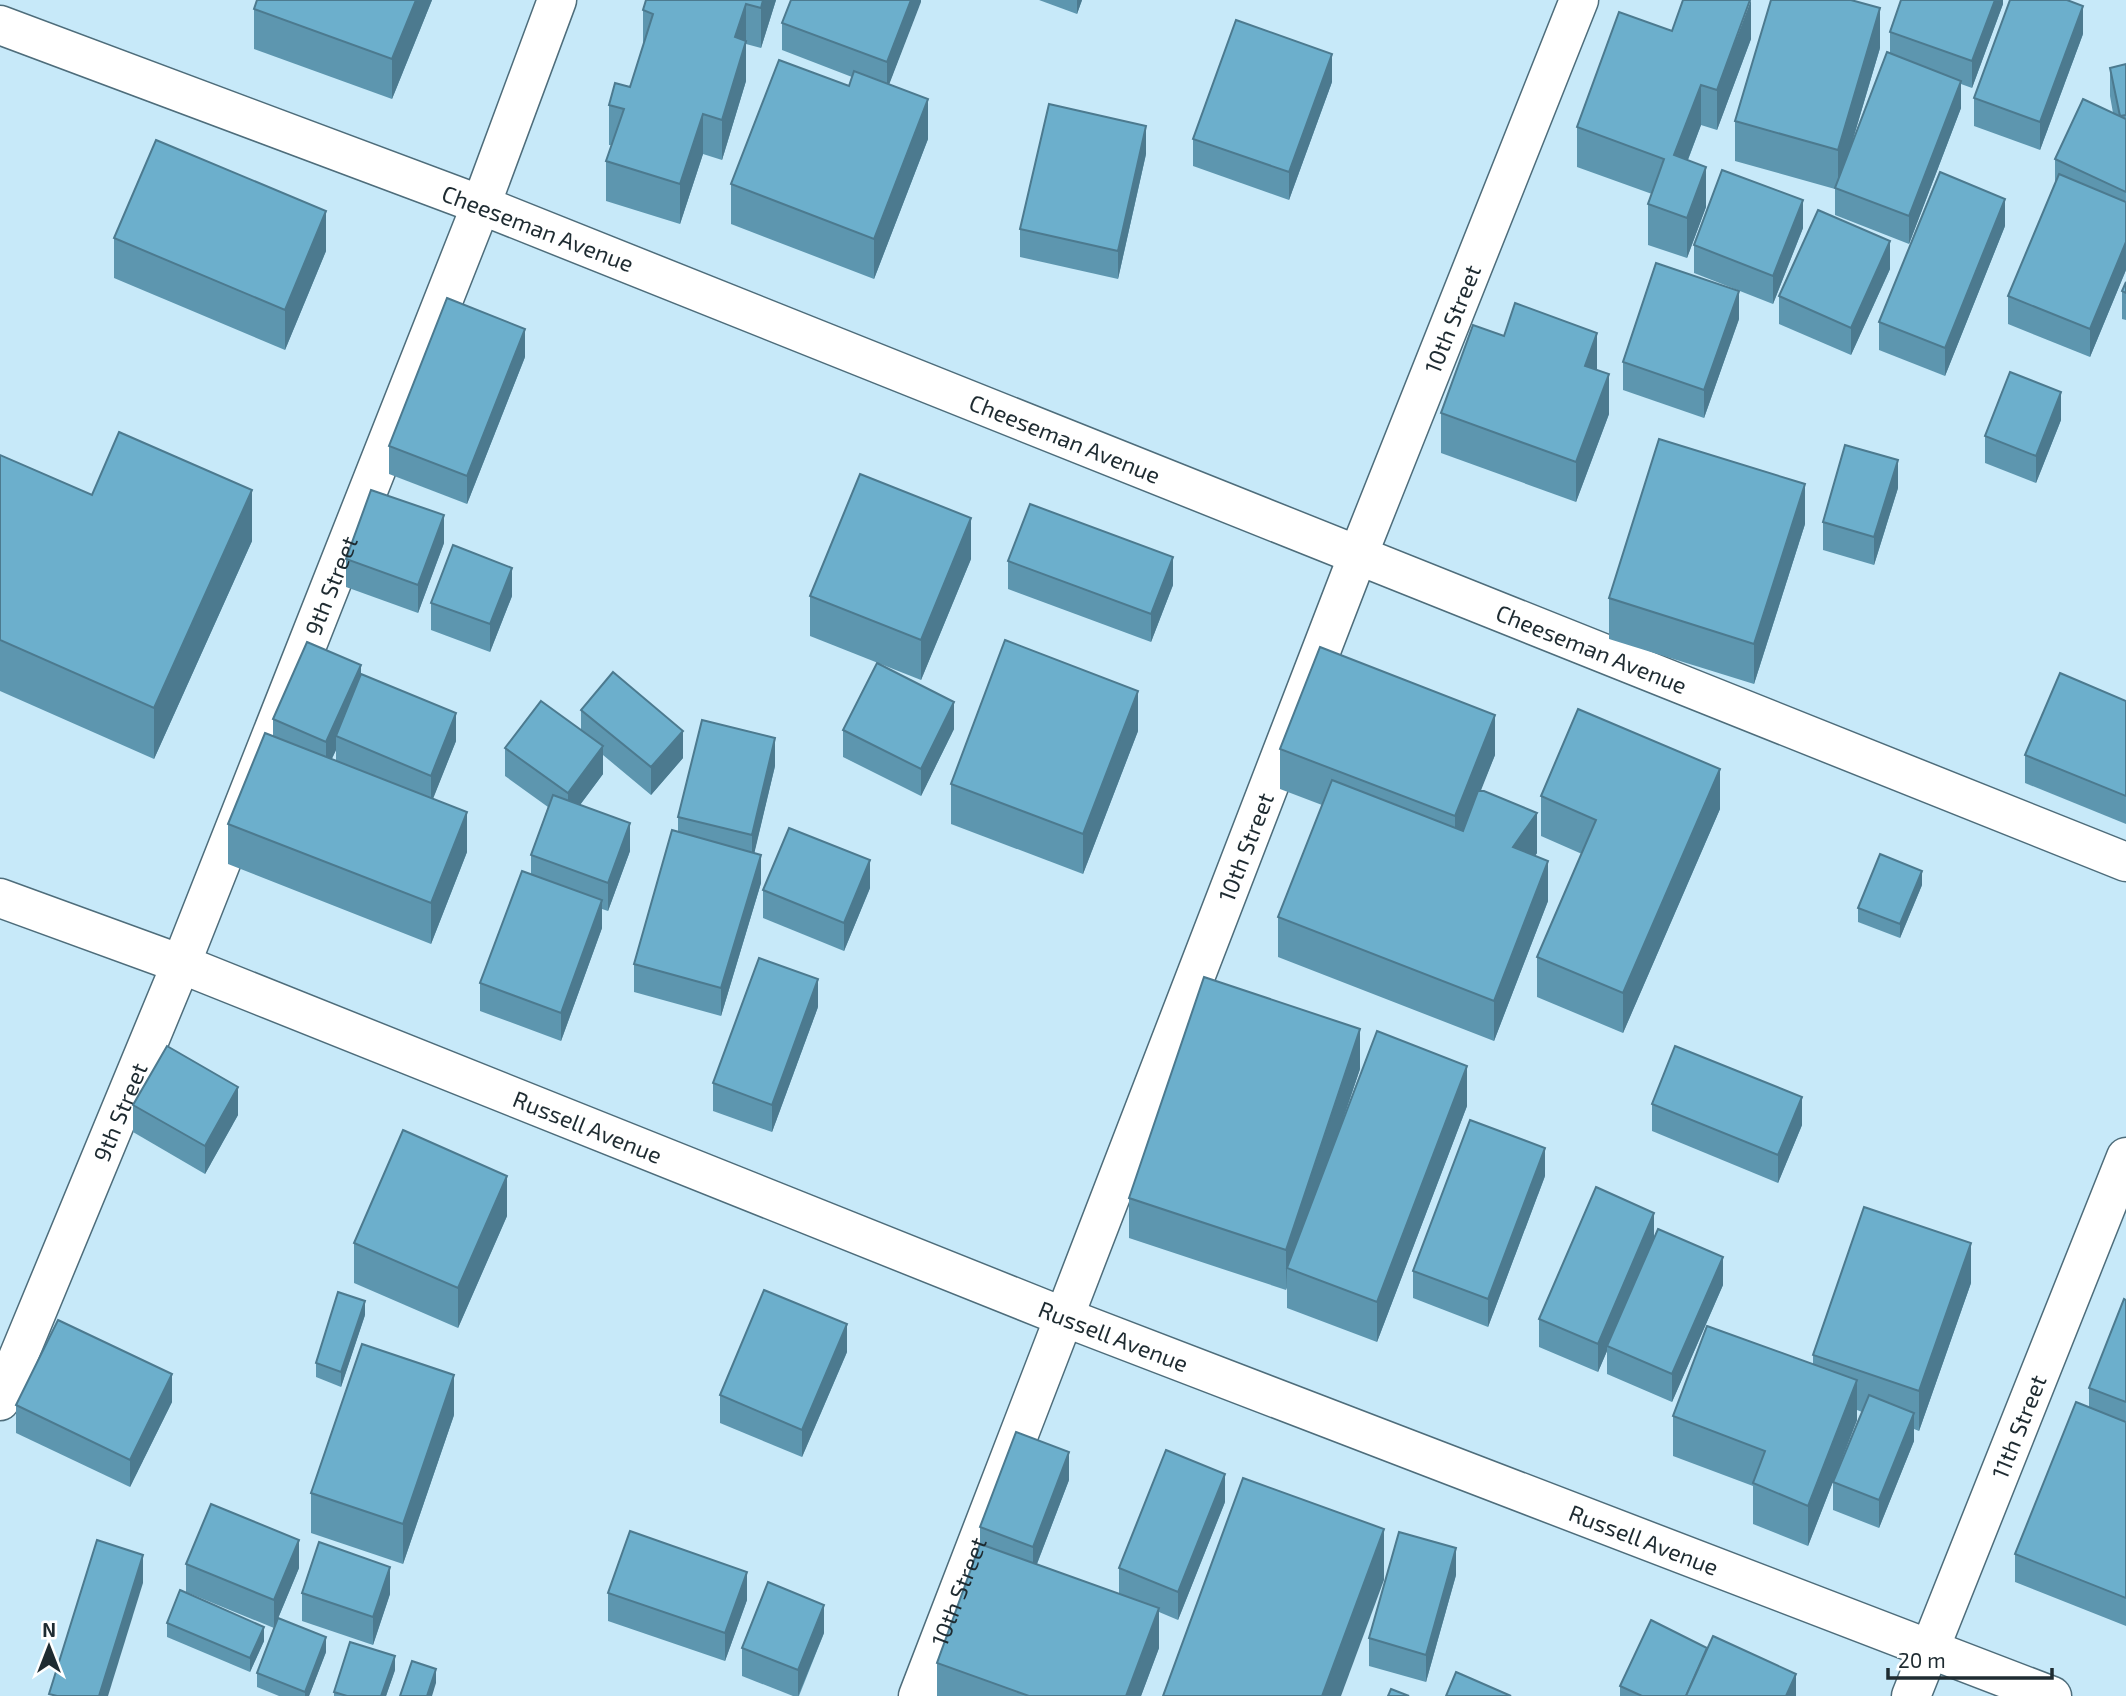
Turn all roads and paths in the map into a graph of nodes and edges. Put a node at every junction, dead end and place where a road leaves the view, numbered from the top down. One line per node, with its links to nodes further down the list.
1 (557, 0): 4 (street, 9th Street)
2 (1579, 0): 5 (street, 10th Street)
3 (0, 25): 4 (street, Cheeseman Avenue)
4 (481, 205): 5 (street, Cheeseman Avenue); 8 (street, 9th Street)
5 (1358, 555): 6 (street, Cheeseman Avenue); 10 (street, 10th Street)
6 (2126, 862)
7 (0, 898): 8 (street, Russell Avenue)
8 (181, 964): 10 (street, Russell Avenue); 11 (street, 9th Street)
9 (2126, 1157): 12 (street, 11th Street)
10 (1064, 1317): 12 (street, Russell Avenue); 13 (street, 10th Street)
11 (0, 1401)
12 (1930, 1649): 14 (street, 11th Street); 15 (street, Russell Avenue)
13 (918, 1696)
14 (1911, 1696)
15 (2052, 1696)

